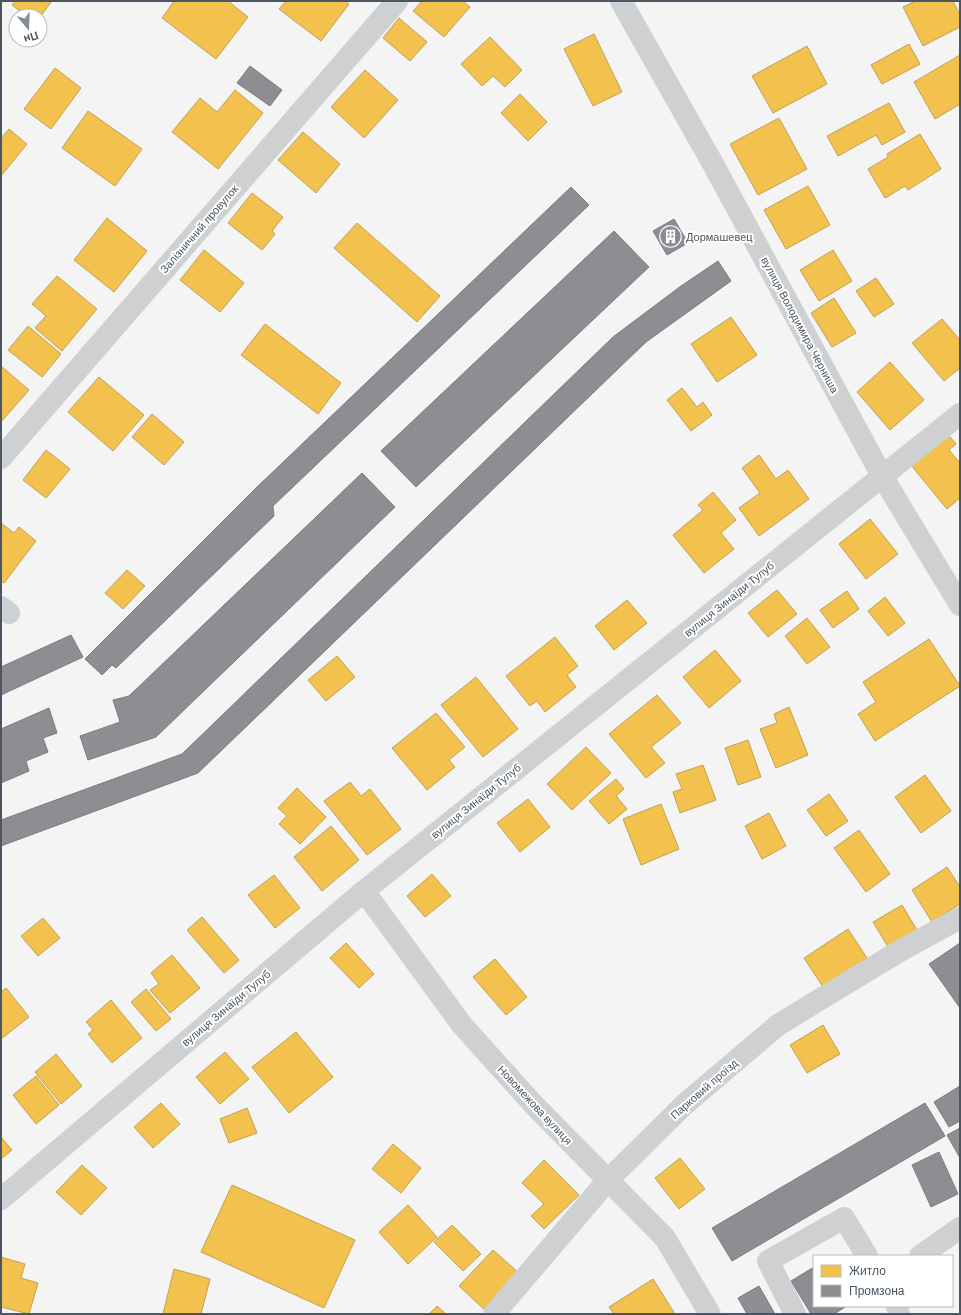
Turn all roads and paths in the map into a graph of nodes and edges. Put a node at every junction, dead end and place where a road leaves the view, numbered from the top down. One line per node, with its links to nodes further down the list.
1 (397, 1): 4 (street, Залізничний провулок)
2 (621, 1): 5 (street, вулиця Володимира Черниша)
3 (960, 414): 5 (street, вулиця Зинаїди Тулуб)
4 (1, 458)
5 (882, 476): 6 (street, вулиця Володимира Черниша); 7 (street, вулиця Зинаїди Тулуб)
6 (960, 605)
7 (364, 891): 9 (street, Новомежова вулиця); 10 (street, вулиця Зинаїди Тулуб)
8 (960, 918): 9 (street, Парковий проїзд)
9 (608, 1180): 14 (street, Парковий проїзд); 15 (street, Новомежова вулиця)
10 (1, 1199)
11 (960, 1228): 13 (street)
12 (866, 1255): 16 (street)
13 (921, 1255)
14 (494, 1314)
15 (710, 1314)
16 (795, 1314)

